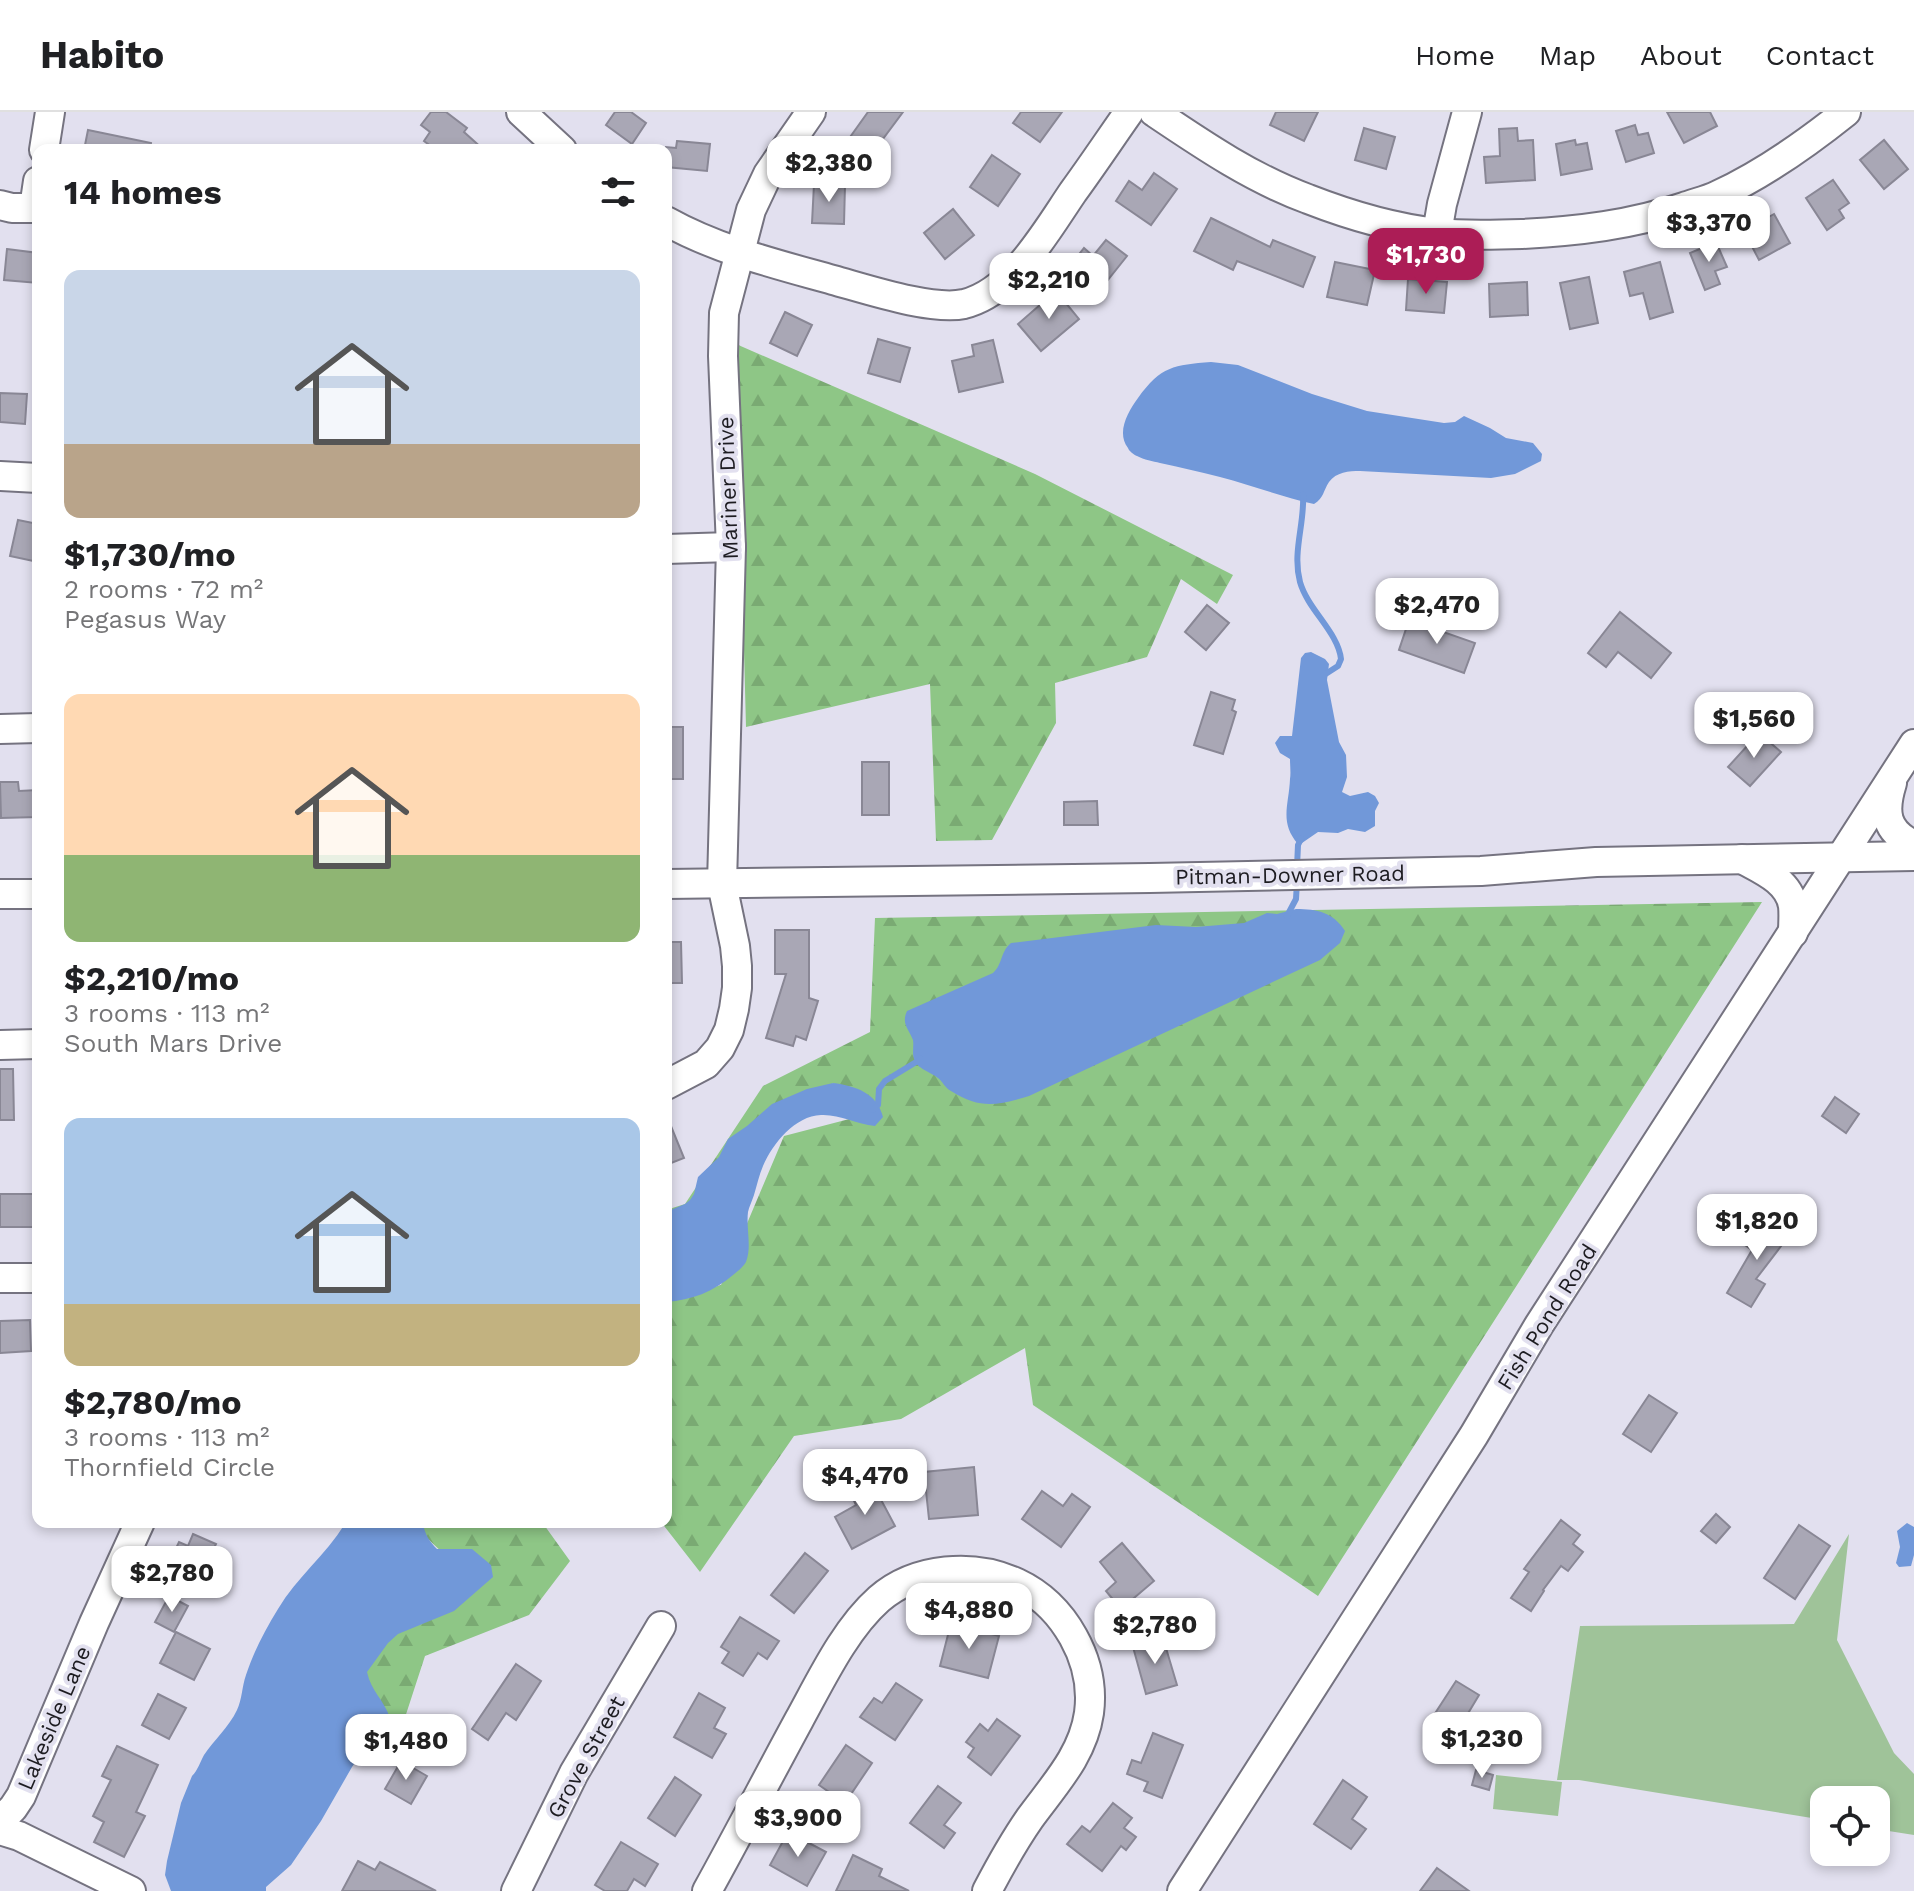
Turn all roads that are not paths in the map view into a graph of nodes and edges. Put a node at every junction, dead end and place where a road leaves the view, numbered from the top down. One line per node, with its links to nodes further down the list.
1 (50, 112): 8 (street)
2 (521, 112): 9 (street)
3 (811, 112): 14 (street, Mariner Drive)
4 (1129, 112): 14 (street)
5 (1154, 112): 13 (street)
6 (1467, 112): 13 (street)
7 (1846, 112): 13 (street)
8 (45, 144)
9 (556, 144)
10 (32, 201): 11 (street)
11 (0, 205)
12 (672, 224): 14 (street)
13 (1437, 233)
14 (739, 254): 17 (street, Mariner Drive)
15 (0, 476): 16 (street)
16 (32, 478)
17 (731, 547): 18 (street); 28 (street, Mariner Drive)
18 (672, 549)
19 (32, 728): 20 (street)
20 (0, 729)
21 (1914, 744): 22 (street, Fish Pond Road)
22 (1895, 775): 23 (street); 25 (street, Fish Pond Road)
23 (1914, 845)
24 (1914, 856): 25 (street, Pitman-Downer Road)
25 (1843, 857): 26 (street, Pitman-Downer Road); 31 (street, Fish Pond Road)
26 (1741, 859): 28 (street, Pitman-Downer Road); 31 (street)
27 (672, 884): 28 (street, Pitman-Downer Road)
28 (722, 884): 34 (street, Mariner Drive)
29 (0, 894): 30 (street)
30 (32, 894)
31 (1793, 933): 45 (street, Fish Pond Road)
32 (32, 1044): 33 (street)
33 (0, 1045)
34 (672, 1082)
35 (0, 1278): 36 (street)
36 (32, 1278)
37 (137, 1528): 39 (street, Lakeside Lane)
38 (661, 1626): 43 (street, Grove Street)
39 (0, 1821)
40 (0, 1830): 42 (street)
41 (709, 1890): 44 (street)
42 (131, 1891)
43 (516, 1891)
44 (987, 1891)
45 (1182, 1891)

